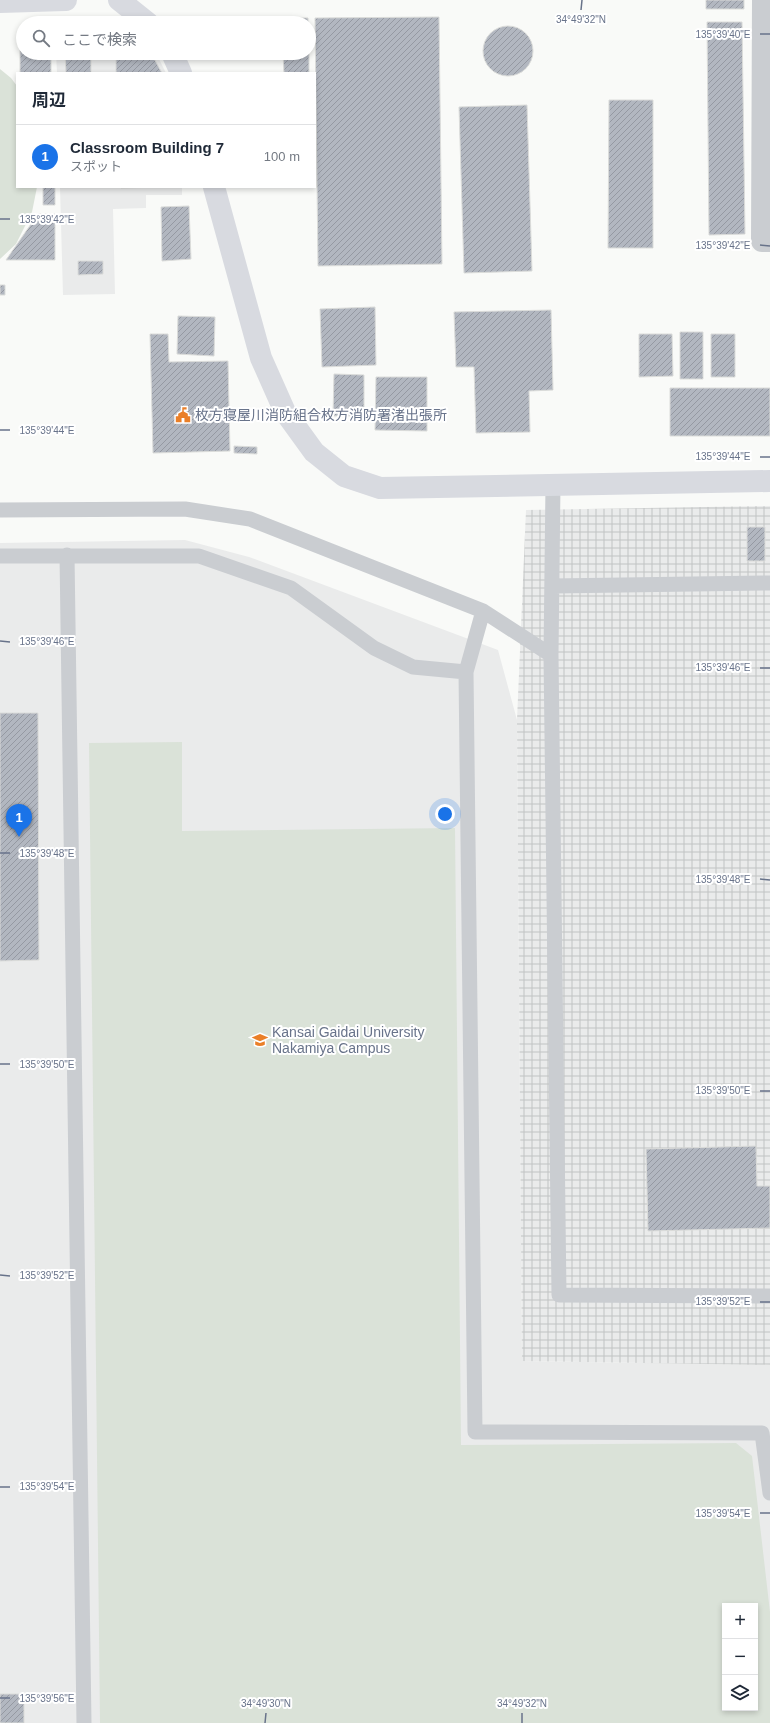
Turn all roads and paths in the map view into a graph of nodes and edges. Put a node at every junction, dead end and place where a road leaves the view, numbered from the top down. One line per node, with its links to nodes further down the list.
1 (66, 0): 4 (street)
2 (119, 0): 5 (street)
3 (763, 0): 9 (street)
4 (0, 2)
5 (139, 16)
6 (175, 60): 7 (street)
7 (181, 72)
8 (214, 188): 11 (street)
9 (770, 241)
10 (770, 481): 11 (street)
11 (553, 484): 16 (lane)
12 (0, 510): 17 (lane)
13 (67, 555): 14 (lane); 19 (lane); 22 (lane)
14 (0, 556)
15 (770, 583): 16 (lane)
16 (552, 586): 18 (lane)
17 (483, 611): 18 (lane); 19 (lane)
18 (551, 655): 20 (lane)
19 (466, 672): 21 (lane)
20 (770, 1296)
21 (770, 1493)
22 (84, 1723)

